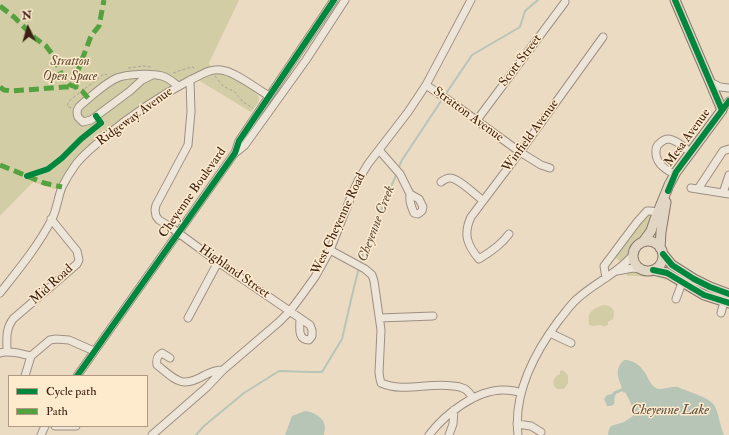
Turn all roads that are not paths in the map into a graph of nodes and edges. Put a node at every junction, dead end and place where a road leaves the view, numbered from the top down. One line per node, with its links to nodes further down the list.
1 (334, 0): 13 (street, Cheyenne Boulevard)
2 (345, 0): 20 (street, Cheyenne Boulevard)
3 (471, 0): 10 (street, West Cheyenne Road)
4 (675, 0): 9 (main road)
5 (565, 2): 16 (street, Scott Street)
6 (603, 37): 19 (street, Winfield Avenue)
7 (152, 75): 7 (street); 11 (street)
8 (190, 80): 11 (street, Ridgeway Avenue); 13 (street, Ridgeway Avenue); 32 (street, Highland Street)
9 (710, 82): 12 (street); 15 (main road)
10 (426, 85): 16 (street, Stratton Avenue); 18 (street, West Cheyenne Road)
11 (178, 86): 31 (street, Ridgeway Avenue)
12 (729, 88)
13 (269, 96): 20 (street, Cheyenne Boulevard)
14 (729, 100): 15 (street, Mesa Avenue)
15 (722, 110): 21 (main road, Mesa Avenue)
16 (476, 120): 19 (street, Stratton Avenue)
17 (729, 149): 28 (street)
18 (379, 150): 27 (street); 35 (street, West Cheyenne Road)
19 (520, 152): 22 (street, Stratton Avenue); 29 (street, Winfield Avenue)
20 (235, 153): 32 (street, Cheyenne Boulevard)
21 (691, 153): 23 (main road, Mesa Avenue); 23 (street)
22 (550, 168)
23 (675, 175): 26 (main road, Mesa Avenue)
24 (729, 176): 28 (street)
25 (441, 182): 29 (street)
26 (668, 191): 30 (main road, Mesa Avenue); 36 (main road, Mesa Avenue)
27 (410, 194)
28 (726, 194)
29 (483, 201): 33 (street, Winfield Avenue)
30 (658, 212): 34 (main road, Mesa Avenue); 42 (street)
31 (51, 220): 44 (street, Ridgeway Avenue); 56 (street, Mid Road)
32 (178, 232): 38 (street, Highland Street); 55 (street, Cheyenne Boulevard)
33 (509, 234)
34 (643, 242): 36 (main road); 37 (main road)
35 (330, 250): 47 (street, West Cheyenne Road); 52 (street)
36 (661, 251): 40 (main road); 46 (main road)
37 (632, 256): 39 (main road); 41 (street)
38 (218, 262): 47 (street, Highland Street); 50 (street)
39 (640, 269): 40 (main road); 41 (street)
40 (654, 270): 43 (main road)
41 (617, 271): 42 (street)
42 (606, 278): 53 (street)
43 (682, 283): 45 (street); 46 (main road)
44 (0, 293)
45 (676, 299)
46 (727, 300): 48 (street)
47 (290, 311): 51 (street, Highland Street); 59 (street, West Cheyenne Road)
48 (721, 312)
49 (432, 316): 52 (street)
50 (188, 318)
51 (300, 318)
52 (380, 318): 63 (street)
53 (550, 333): 54 (street); 62 (street)
54 (571, 343)
55 (94, 351): 57 (street); 61 (street, Cheyenne Boulevard)
56 (4, 353): 57 (street, Mid Road)
57 (31, 356): 60 (street)
58 (170, 358): 59 (street)
59 (223, 370): 67 (street, West Cheyenne Road)
60 (25, 375)
61 (78, 375)
62 (521, 394): 63 (street); 65 (street)
63 (473, 398): 64 (street)
64 (454, 410): 68 (street); 69 (street)
65 (517, 424): 66 (street); 70 (street)
66 (542, 432)
67 (152, 435)
68 (429, 435)
69 (449, 435)
70 (518, 435)

